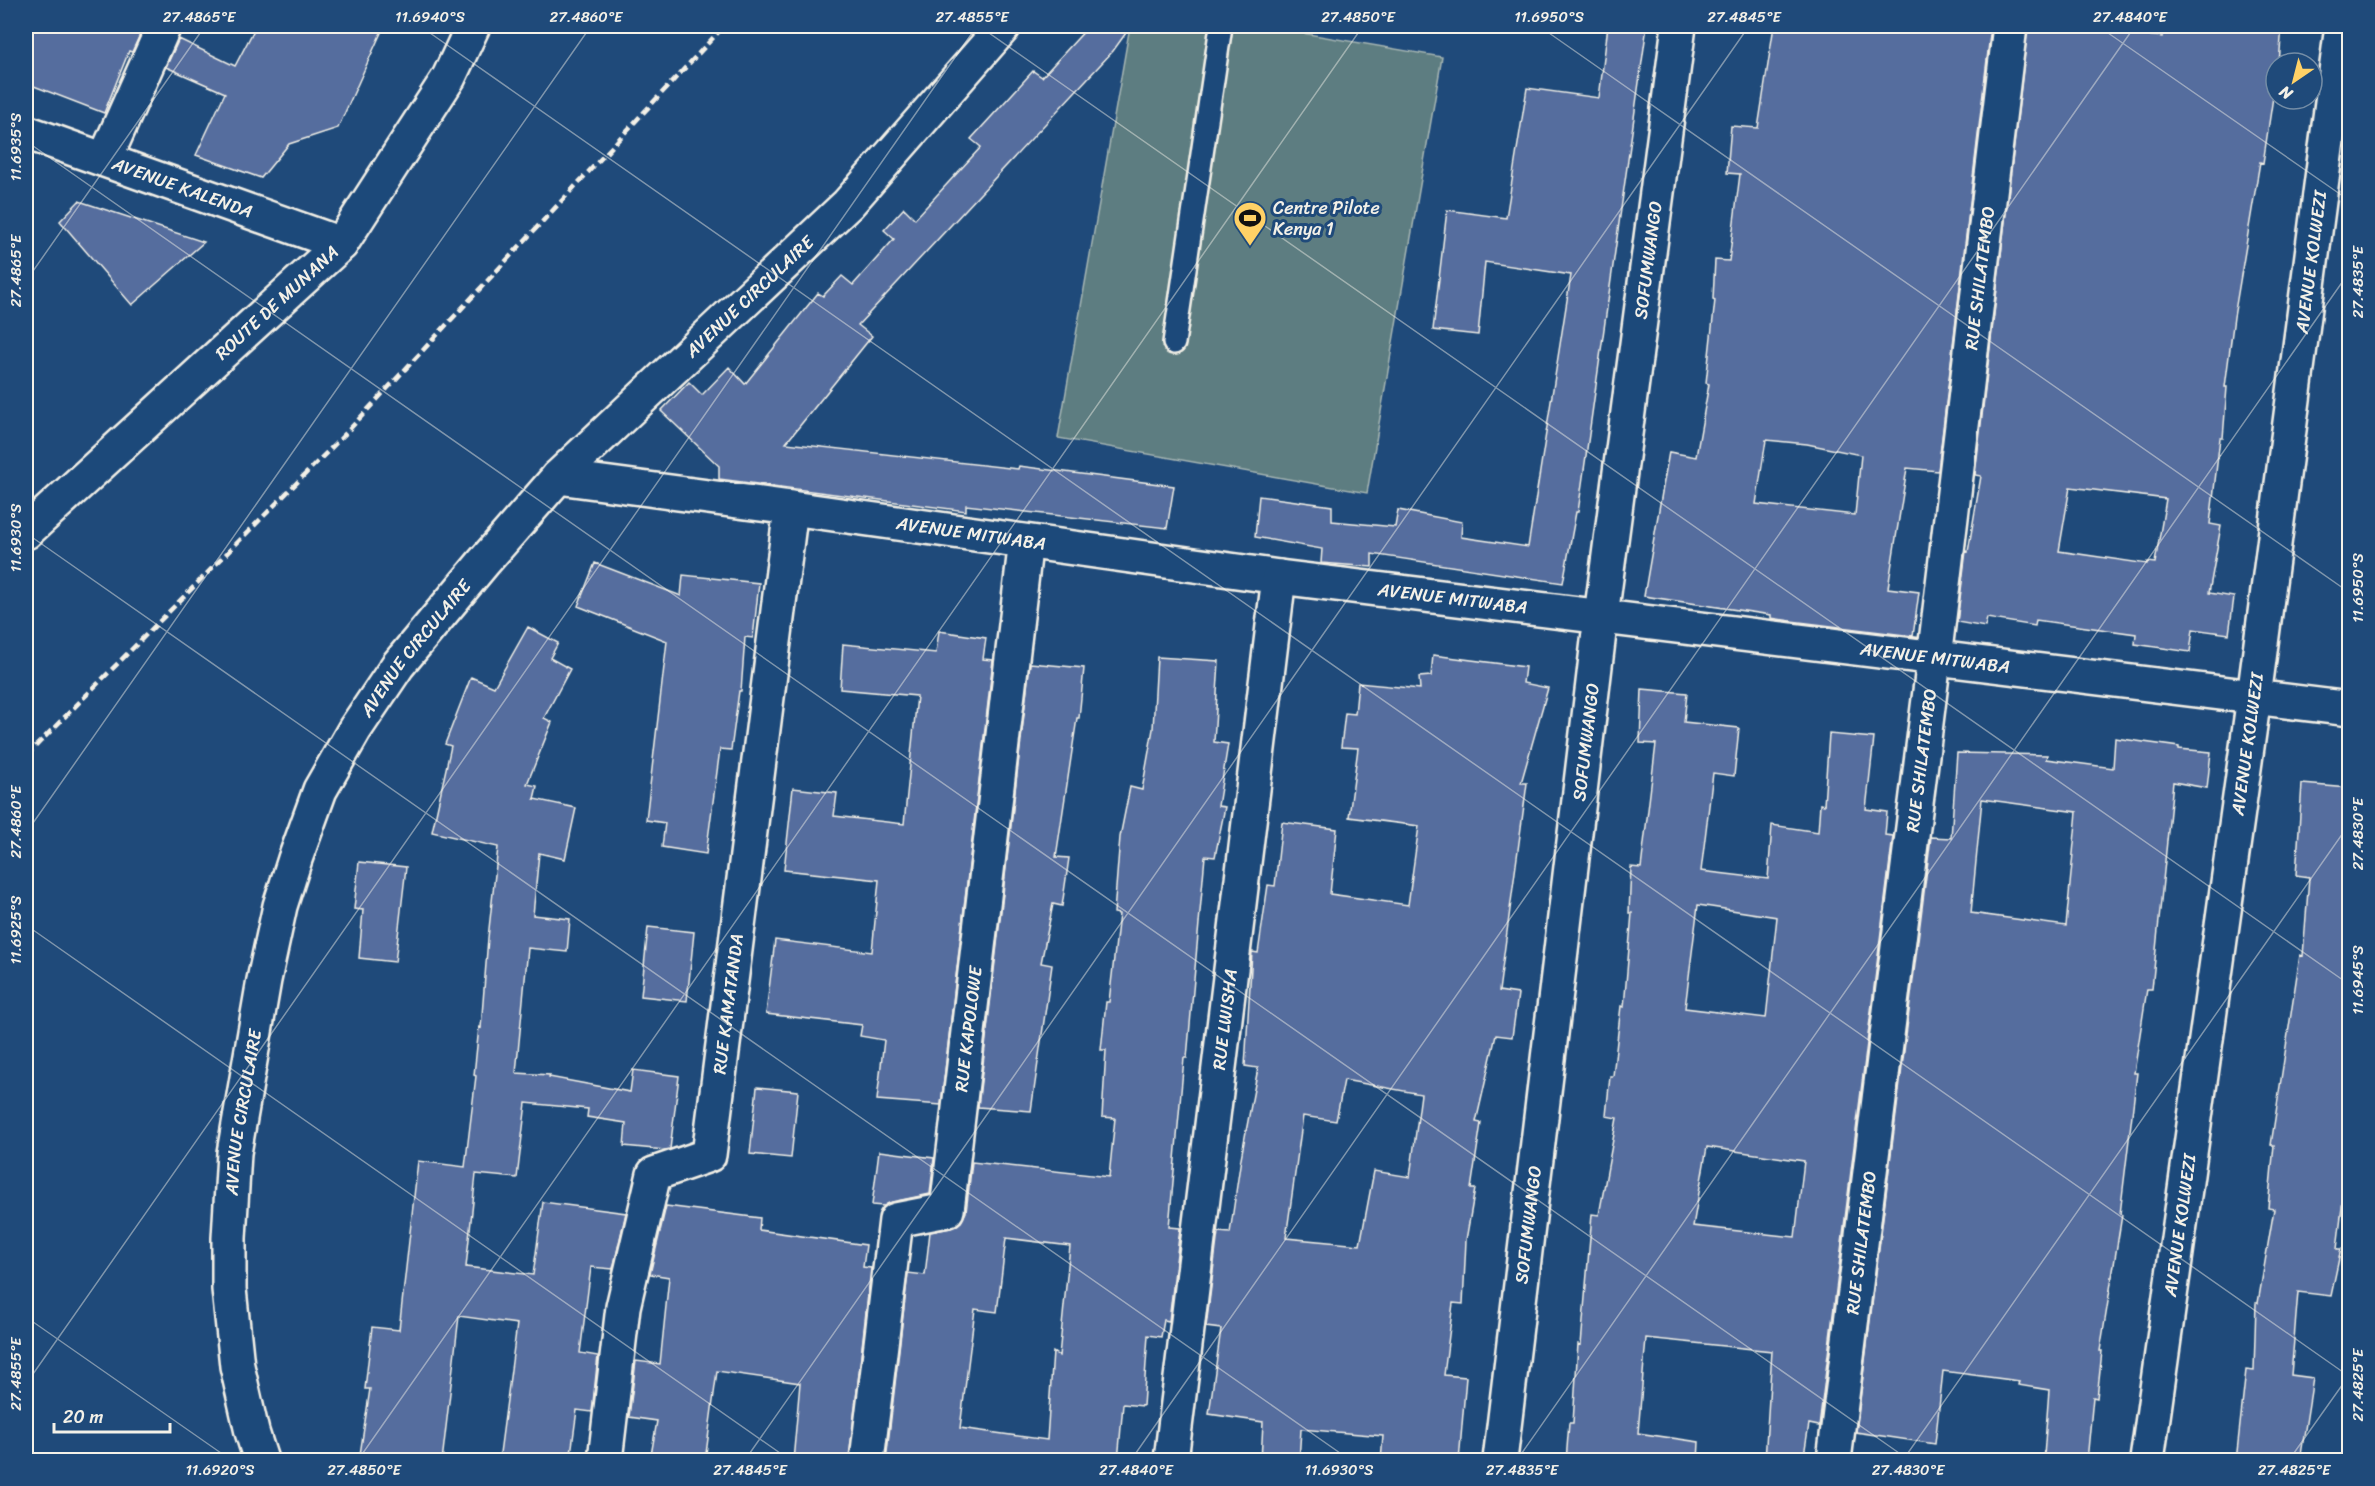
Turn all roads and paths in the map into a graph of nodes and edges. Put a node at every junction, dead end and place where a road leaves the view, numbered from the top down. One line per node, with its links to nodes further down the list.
1 (164, 26): 9 (street)
2 (473, 26): 10 (street, ROUTE DE MUNANA)
3 (1004, 26): 12 (street, AVENUE CIRCULAIRE)
4 (1221, 26): 11 (lane)
5 (1679, 26): 17 (street, SOFUMWANGO)
6 (2010, 26): 18 (street, RUE SHILATEMBO)
7 (2342, 26): 19 (street, AVENUE KOLWEZI)
8 (26, 132): 9 (street, AVENUE KALENDA)
9 (105, 159): 10 (street, AVENUE KALENDA)
10 (341, 244): 14 (street, ROUTE DE MUNANA)
11 (1173, 343)
12 (558, 477): 13 (street, AVENUE MITWABA); 21 (street, AVENUE CIRCULAIRE)
13 (791, 508): 16 (street, AVENUE MITWABA); 22 (street, RUE KAMATANDA)
14 (26, 531)
15 (1024, 557): 23 (street, RUE KAPOLOWE)
16 (1279, 577): 17 (street, AVENUE MITWABA); 24 (street, RUE LWISHA)
17 (1601, 616): 18 (street, AVENUE MITWABA); 25 (street, SOFUMWANGO)
18 (1934, 659): 19 (street, AVENUE MITWABA); 26 (street, RUE SHILATEMBO)
19 (2254, 697): 20 (street, AVENUE MITWABA); 27 (street, AVENUE KOLWEZI)
20 (2349, 709)
21 (261, 1461)
22 (604, 1461)
23 (867, 1461)
24 (1171, 1461)
25 (1500, 1461)
26 (1834, 1461)
27 (2147, 1461)

